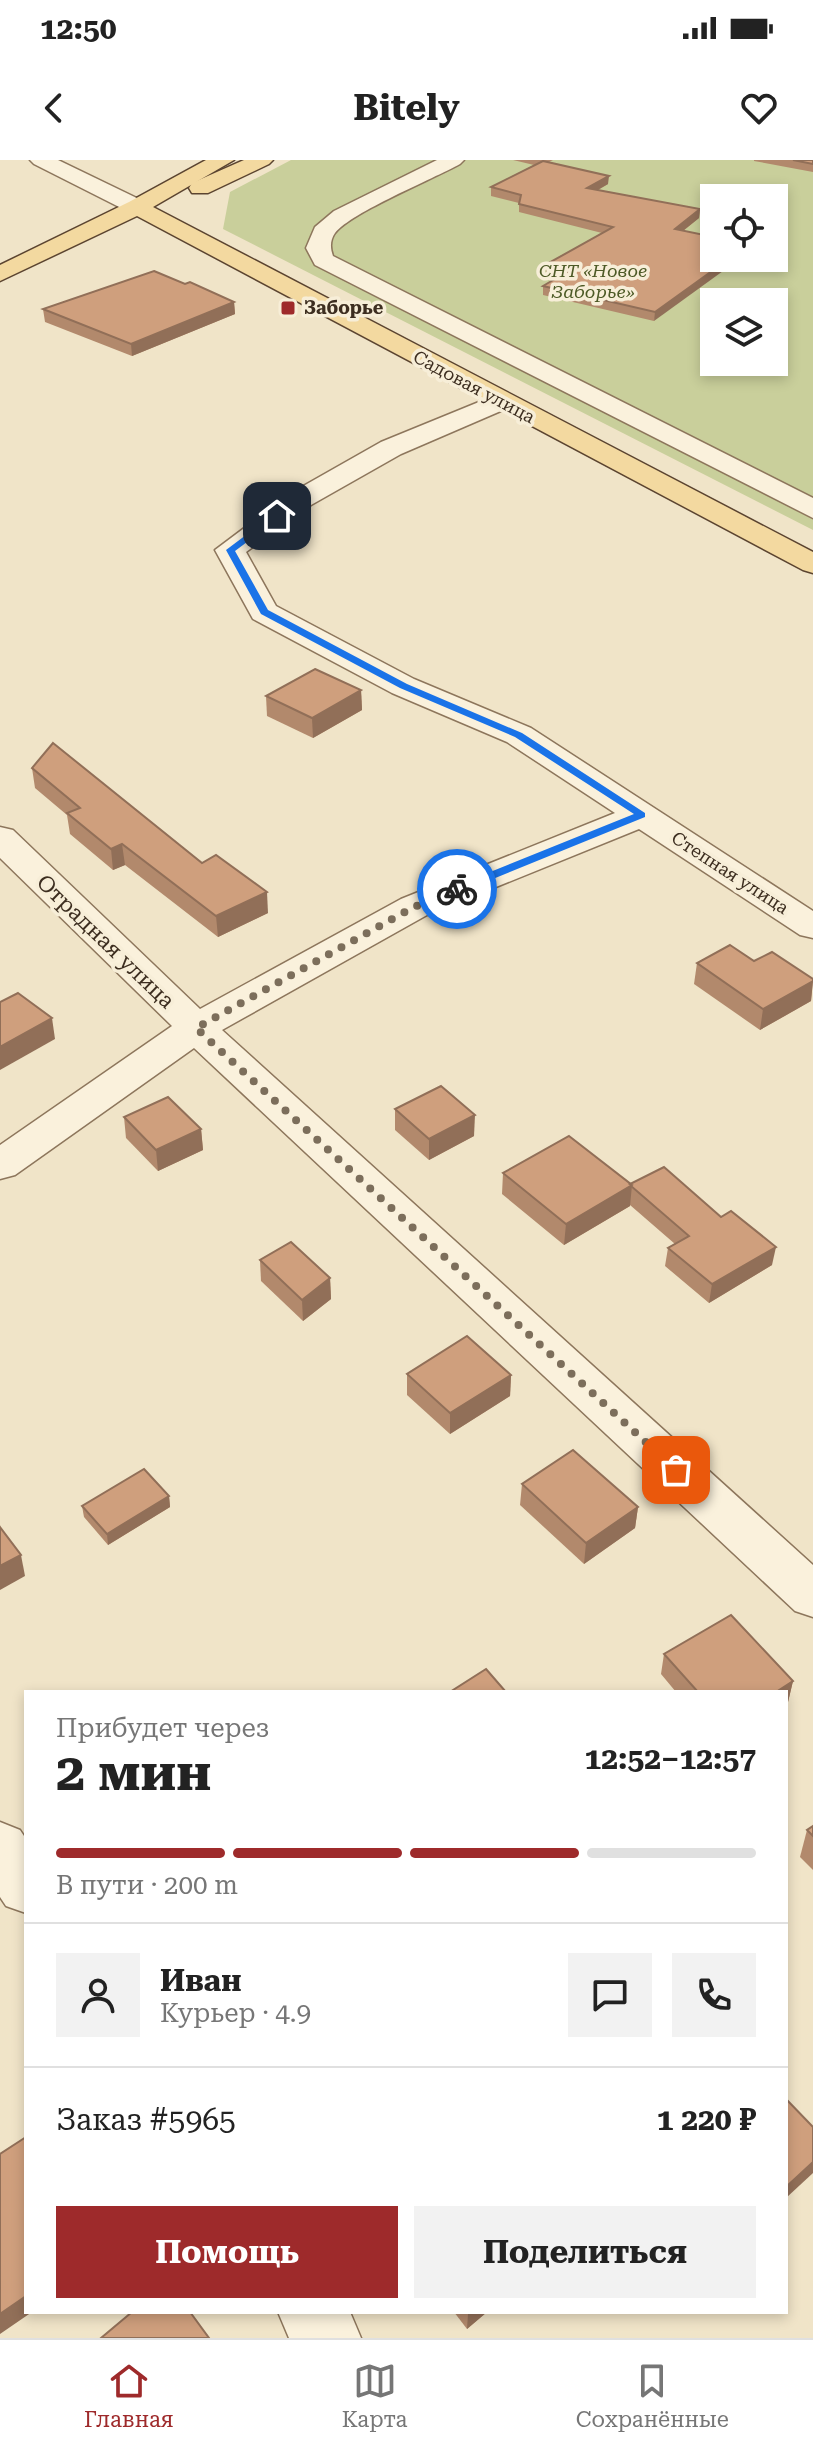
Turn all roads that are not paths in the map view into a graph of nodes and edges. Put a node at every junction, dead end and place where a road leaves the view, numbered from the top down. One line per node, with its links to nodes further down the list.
1 (41, 160): 5 (street)
2 (223, 160): 5 (main road)
3 (262, 160): 5 (main road)
4 (453, 160): 8 (street)
5 (137, 207): 6 (main road); 7 (main road, Садовая улица)
6 (0, 274)
7 (501, 401): 9 (main road, Садовая улица); 10 (street, Степная улица)
8 (813, 509)
9 (813, 564)
10 (642, 815): 12 (street, Степная улица); 13 (street)
11 (0, 838): 13 (street, Отрадная улица)
12 (813, 927)
13 (196, 1028): 14 (street); 15 (street, Отрадная улица)
14 (0, 1165)
15 (813, 1596)
16 (0, 1848): 17 (street)
17 (24, 1884)
18 (312, 2314): 19 (street)
19 (328, 2338)

